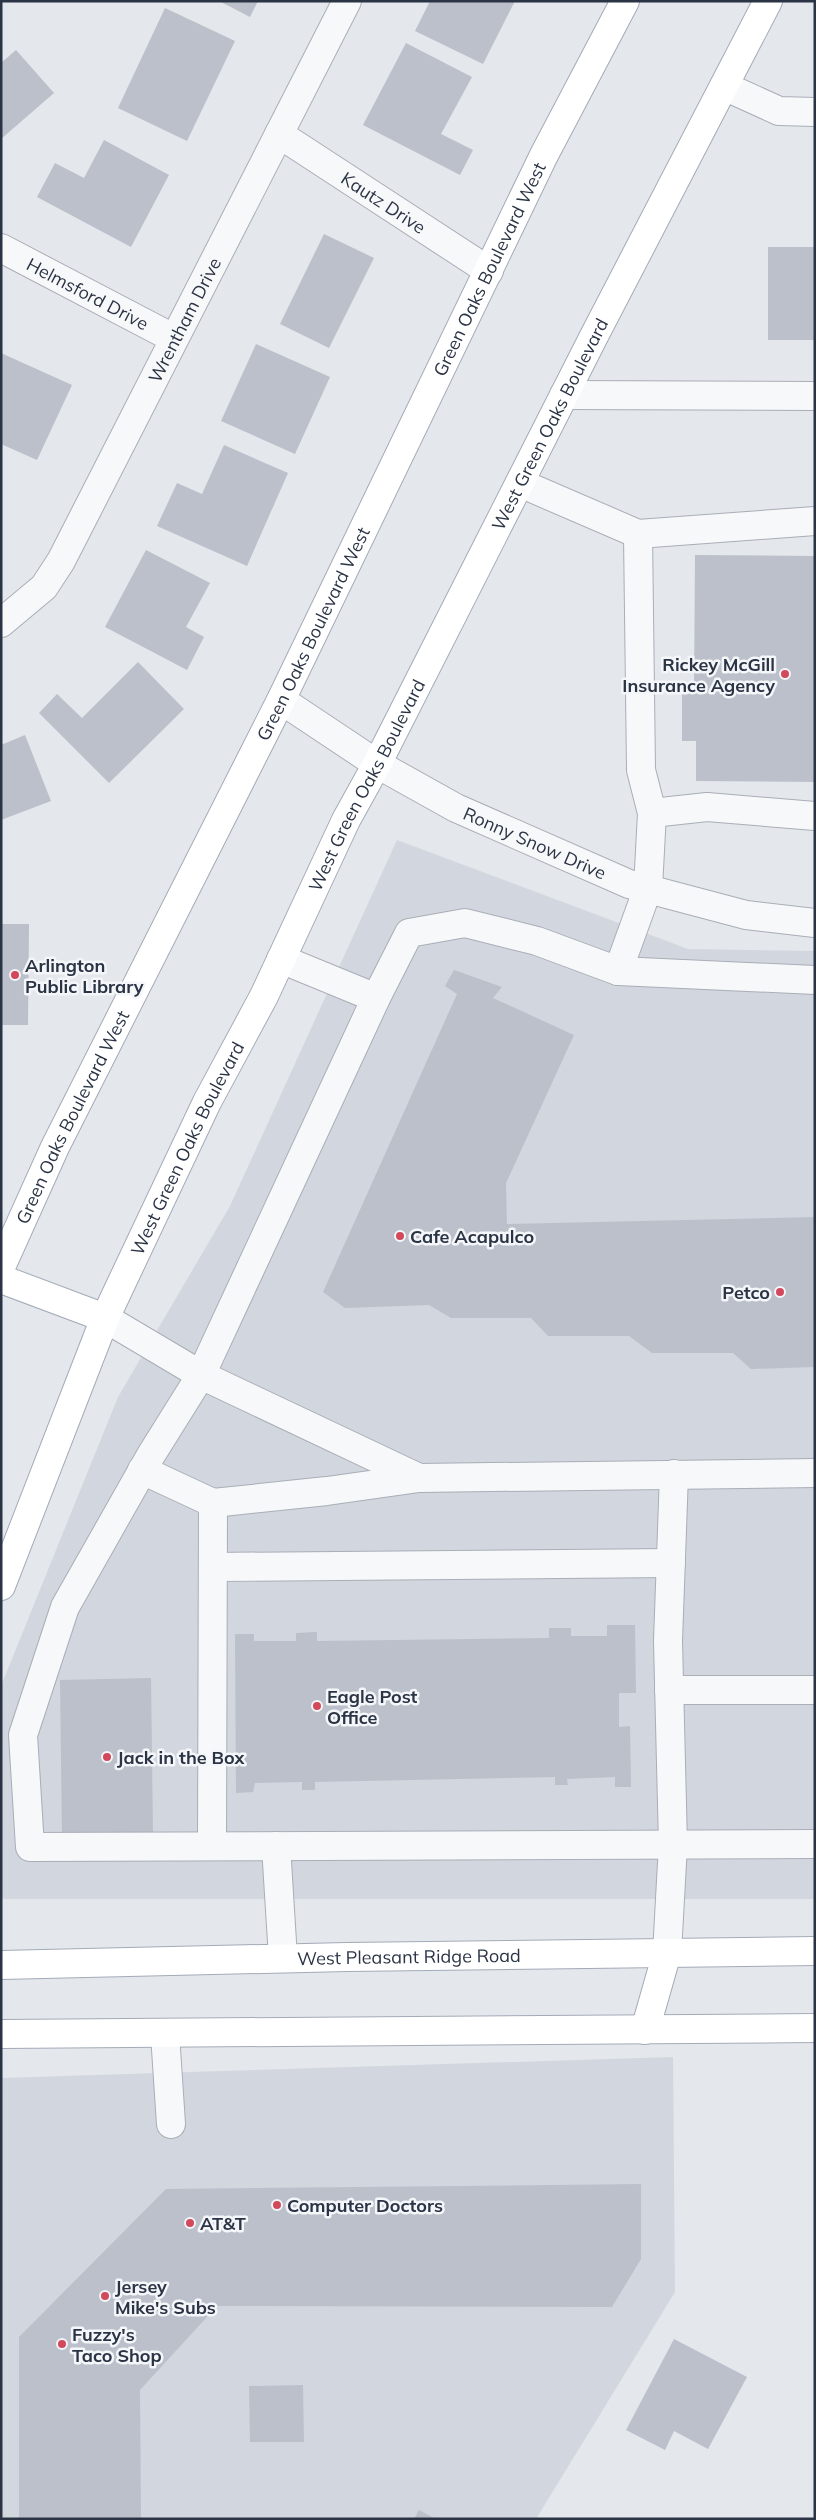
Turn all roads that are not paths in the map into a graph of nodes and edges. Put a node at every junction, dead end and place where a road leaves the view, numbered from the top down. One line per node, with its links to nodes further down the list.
1 (346, 1): 6 (street, Wrentham Drive)
2 (625, 1): 8 (main road, Green Oaks Boulevard West)
3 (768, 1): 4 (main road, West Green Oaks Boulevard)
4 (724, 86): 5 (street); 10 (main road, West Green Oaks Boulevard)
5 (815, 112)
6 (279, 134): 8 (street, Kautz Drive); 9 (street, Wrentham Drive)
7 (1, 248): 9 (street, Helmsford Drive)
8 (489, 270): 16 (main road, Green Oaks Boulevard West)
9 (173, 338): 15 (street, Wrentham Drive)
10 (564, 395): 11 (street); 12 (main road, West Green Oaks Boulevard)
11 (815, 396)
12 (520, 483): 14 (street); 17 (main road, West Green Oaks Boulevard)
13 (815, 521): 14 (street)
14 (638, 534): 18 (street)
15 (1, 623)
16 (281, 700): 17 (street, Ronny Snow Drive); 26 (main road, Green Oaks Boulevard West)
17 (377, 764): 20 (street, Ronny Snow Drive); 22 (main road, West Green Oaks Boulevard)
18 (652, 814): 19 (street); 20 (street)
19 (815, 816)
20 (648, 888): 21 (street, Ronny Snow Drive); 23 (street)
21 (815, 922)
22 (281, 959): 25 (street); 28 (main road, West Green Oaks Boulevard)
23 (618, 971): 24 (street); 25 (street)
24 (815, 980)
25 (376, 998): 29 (street)
26 (1, 1267)
27 (1, 1280): 28 (main road)
28 (105, 1318): 29 (street); 37 (main road, West Green Oaks Boulevard)
29 (201, 1375): 30 (street); 33 (street)
30 (142, 1470): 34 (street); 42 (street)
31 (815, 1472): 32 (street)
32 (674, 1474): 33 (street); 35 (street)
33 (419, 1478): 34 (street)
34 (213, 1503): 36 (street)
35 (671, 1563): 36 (street); 38 (street)
36 (213, 1567): 42 (street)
37 (1, 1586)
38 (669, 1690): 39 (street); 41 (street)
39 (815, 1690)
40 (815, 1844): 41 (street)
41 (673, 1845): 43 (street); 45 (street)
42 (212, 1846): 43 (street)
43 (276, 1846): 47 (street)
44 (815, 1951): 45 (main road, West Pleasant Ridge Road)
45 (667, 1953): 47 (main road, West Pleasant Ridge Road); 51 (main road)
46 (1, 1954): 49 (main road)
47 (283, 1958): 49 (main road, West Pleasant Ridge Road)
48 (1, 1965): 49 (main road, West Pleasant Ridge Road)
49 (35, 1965)
50 (815, 2028): 51 (main road)
51 (645, 2030): 54 (main road)
52 (1, 2034): 53 (main road)
53 (39, 2034): 54 (main road); 55 (main road)
54 (165, 2034): 56 (street)
55 (1, 2045)
56 (171, 2124)

